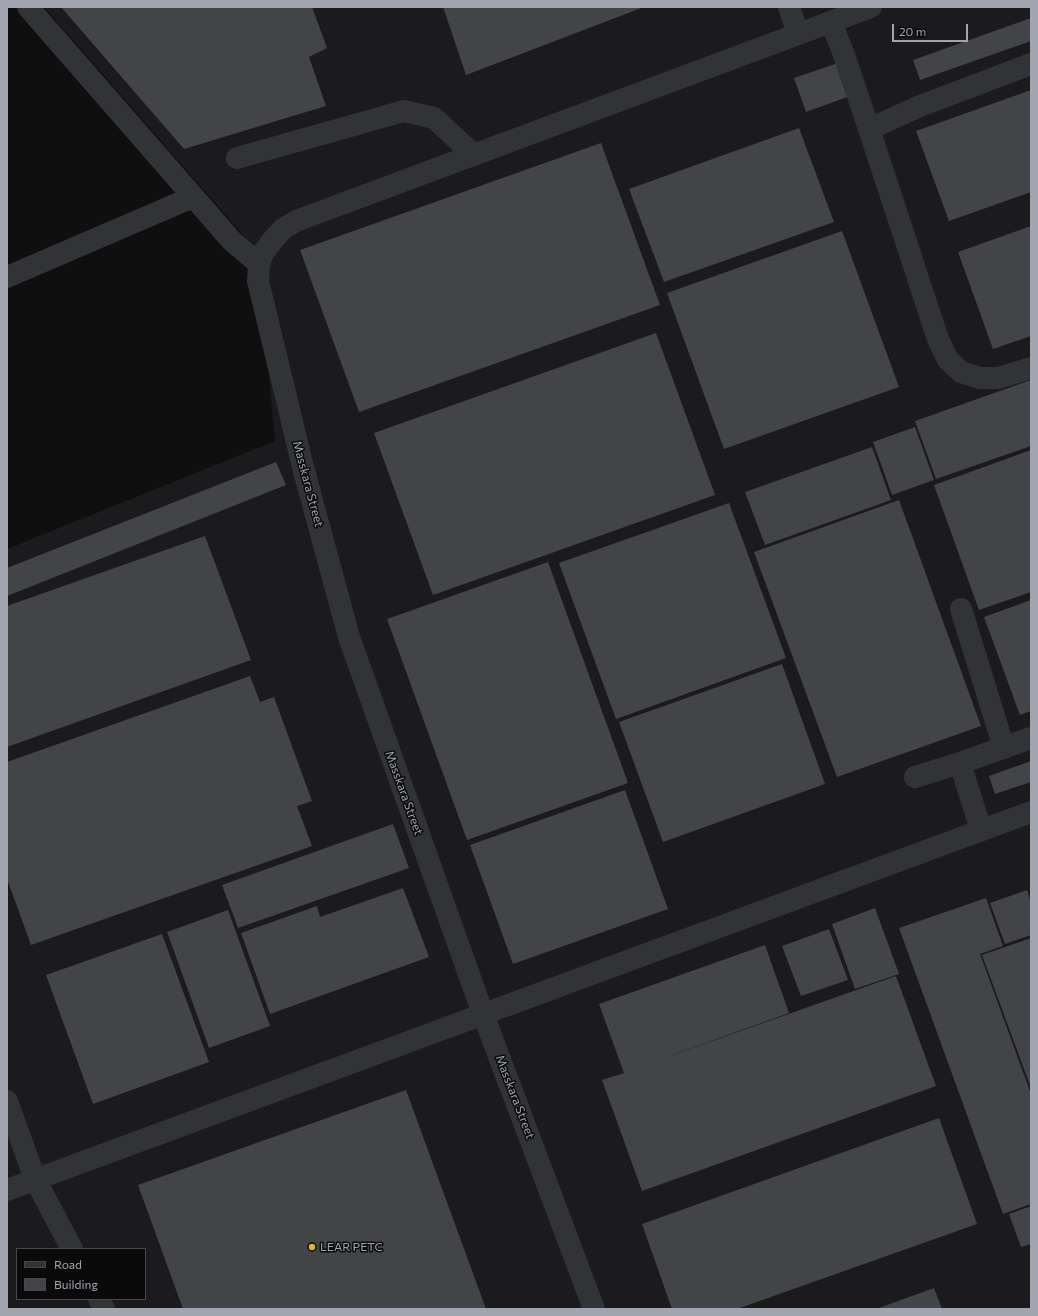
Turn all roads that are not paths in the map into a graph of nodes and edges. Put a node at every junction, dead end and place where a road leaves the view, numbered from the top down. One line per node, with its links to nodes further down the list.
1 (28, 7): 10 (street)
2 (789, 7): 5 (street)
3 (871, 7): 4 (street)
4 (831, 22): 5 (street); 7 (street)
5 (798, 34): 8 (street)
6 (1031, 64): 7 (street)
7 (869, 129): 13 (street)
8 (474, 154): 9 (street); 11 (street)
9 (237, 158)
10 (193, 197): 11 (street); 12 (street)
11 (259, 264): 21 (street, Masskara Street)
12 (7, 277)
13 (1031, 368)
14 (961, 609): 16 (street)
15 (1031, 738): 16 (street)
16 (1004, 748): 17 (street)
17 (960, 763): 18 (street); 20 (street)
18 (915, 777)
19 (1031, 812): 20 (street)
20 (981, 830): 21 (street)
21 (483, 1014): 23 (street); 28 (street, Masskara Street)
22 (7, 1101): 23 (street)
23 (36, 1179): 24 (street); 25 (street)
24 (7, 1190)
25 (71, 1248)
26 (99, 1300): 27 (street)
27 (104, 1309)
28 (594, 1309)

